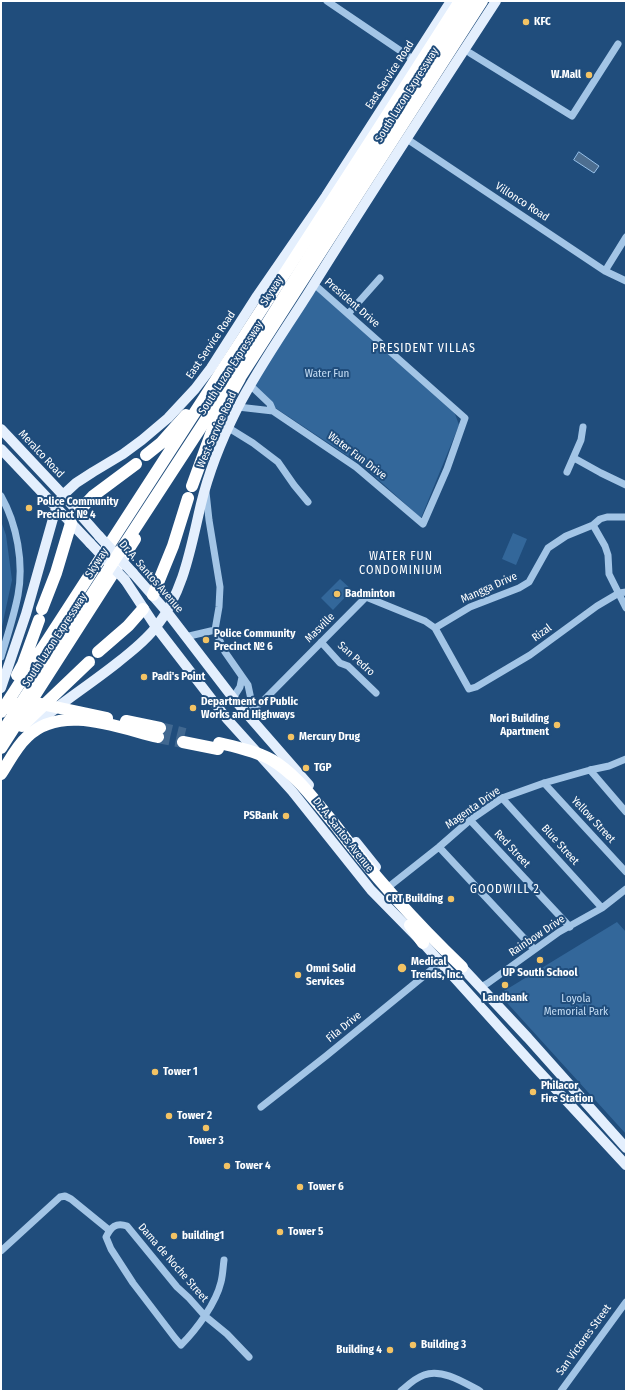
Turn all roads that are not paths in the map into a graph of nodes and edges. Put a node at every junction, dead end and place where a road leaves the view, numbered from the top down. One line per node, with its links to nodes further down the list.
1 (327, 1): 9 (street)
2 (451, 1): 9 (main road, East Service Road)
3 (461, 1): 17 (highway, South Luzon Expressway); 66 (highway, Skyway, bridge)
4 (472, 1): 67 (highway, Skyway, bridge)
5 (482, 1): 18 (highway, South Luzon Expressway)
6 (496, 1): 10 (main road, West Service Road)
7 (618, 44): 8 (street)
8 (470, 53)
9 (414, 60): 34 (main road, East Service Road)
10 (407, 139): 12 (street, Villonco Road); 15 (main road, West Service Road)
11 (626, 238): 12 (street)
12 (605, 271): 14 (street, Villonco Road)
13 (380, 278): 16 (street)
14 (626, 281)
15 (314, 284): 16 (street, President Drive); 19 (main road, West Service Road)
16 (348, 314): 41 (street, President Drive)
17 (222, 370): 26 (highway); 64 (highway, South Luzon Expressway)
18 (240, 378): 32 (highway); 69 (highway, South Luzon Expressway)
19 (250, 385): 20 (main road, West Service Road); 21 (street, Water Fun Drive)
20 (238, 407): 21 (street, Water Fun Drive); 22 (main road, West Service Road)
21 (273, 411): 41 (street, Water Fun Drive)
22 (229, 427): 30 (main road, West Service Road); 36 (street)
23 (583, 427): 27 (street)
24 (1, 429): 34 (main road, Meralco Road)
25 (1, 449): 37 (main road)
26 (146, 455)
27 (574, 458): 29 (street); 31 (street)
28 (136, 464): 38 (highway)
29 (567, 472)
30 (207, 484): 48 (main road, West Service Road); 52 (street)
31 (626, 485)
32 (192, 486)
33 (1, 496): 57 (street)
34 (64, 496): 37 (main road, East Service Road); 38 (main road, Dr. A. Santos Avenue)
35 (188, 498): 44 (highway)
36 (308, 502)
37 (56, 508): 40 (main road, Dr. A. Santos Avenue); 60 (main road, East Service Road)
38 (78, 512): 40 (main road); 44 (main road, Dr. A. Santos Avenue, bridge)
39 (626, 517): 42 (street, Mangga Drive)
40 (71, 523): 45 (highway); 47 (main road, Dr. A. Santos Avenue, bridge)
41 (423, 524)
42 (593, 525): 43 (street); 51 (street, Mangga Drive)
43 (623, 592): 46 (street); 51 (street, Rizal)
44 (153, 595): 47 (main road); 48 (main road, Dr. A. Santos Avenue)
45 (42, 608)
46 (626, 608)
47 (143, 609): 50 (main road, Dr. A. Santos Avenue); 56 (highway)
48 (167, 612): 50 (main road, West Service Road); 53 (main road, Dr. A. Santos Avenue)
49 (39, 620): 63 (highway)
50 (156, 627): 55 (main road, Dr. A. Santos Avenue); 72 (main road, West Service Road)
51 (435, 628): 54 (street, Masville)
52 (215, 630): 53 (street); 59 (street)
53 (185, 637): 55 (main road); 62 (main road, Dr. A. Santos Avenue)
54 (321, 642): 61 (street, San Pedro); 65 (street, Masville)
55 (171, 646): 86 (main road, Dr. A. Santos Avenue)
56 (98, 652)
57 (1, 657)
58 (89, 662): 70 (highway)
59 (242, 677): 62 (street); 65 (street)
60 (1, 688)
61 (376, 693)
62 (233, 698): 65 (main road, Dr. A. Santos Avenue)
63 (1, 708): 74 (highway, bridge)
64 (1, 712)
65 (251, 713): 82 (main road, Dr. A. Santos Avenue)
66 (1, 720)
67 (1, 734)
68 (184, 738): 79 (highway, bridge)
69 (1, 748)
70 (1, 752)
71 (626, 759): 73 (street, Magenta Drive)
72 (1, 764)
73 (590, 770): 75 (street, Magenta Drive); 77 (street)
74 (1, 774)
75 (544, 783): 76 (street, Magenta Drive); 81 (street, Yellow Street)
76 (502, 798): 78 (street, Magenta Drive); 84 (street, Blue Street)
77 (626, 812)
78 (470, 820): 80 (street, Magenta Drive); 85 (street, Red Street)
79 (332, 824): 86 (highway); 89 (highway)
80 (439, 847): 82 (street, Magenta Drive); 87 (street)
81 (626, 872)
82 (391, 885): 89 (main road, Dr. A. Santos Avenue)
83 (626, 889): 84 (street, Rainbow Drive)
84 (602, 908): 85 (street, Rainbow Drive)
85 (570, 927): 87 (street, Rainbow Drive)
86 (423, 943): 88 (main road, Dr. A. Santos Avenue)
87 (534, 950): 90 (street, Rainbow Drive)
88 (441, 962): 91 (street, Fila Drive); 93 (main road, Dr. A. Santos Avenue)
89 (462, 967): 90 (main road, Dr. A. Santos Avenue)
90 (481, 987): 92 (main road, Dr. A. Santos Avenue)
91 (261, 1107)
92 (616, 1138): 93 (main road); 94 (main road, Dr. A. Santos Avenue)
93 (608, 1145): 95 (main road, Dr. A. Santos Avenue)
94 (626, 1148): 95 (main road)
95 (617, 1155): 96 (main road, Dr. A. Santos Avenue)
96 (626, 1165)
97 (110, 1230): 98 (street); 101 (street, Dama de Noche Street); 101 (street)
98 (1, 1250)
99 (224, 1260): 101 (street)
100 (626, 1302): 105 (street, San Victores Street)
101 (205, 1316): 102 (street, Dama de Noche Street)
102 (249, 1357)
103 (401, 1391): 104 (street)
104 (480, 1391)
105 (561, 1391)

